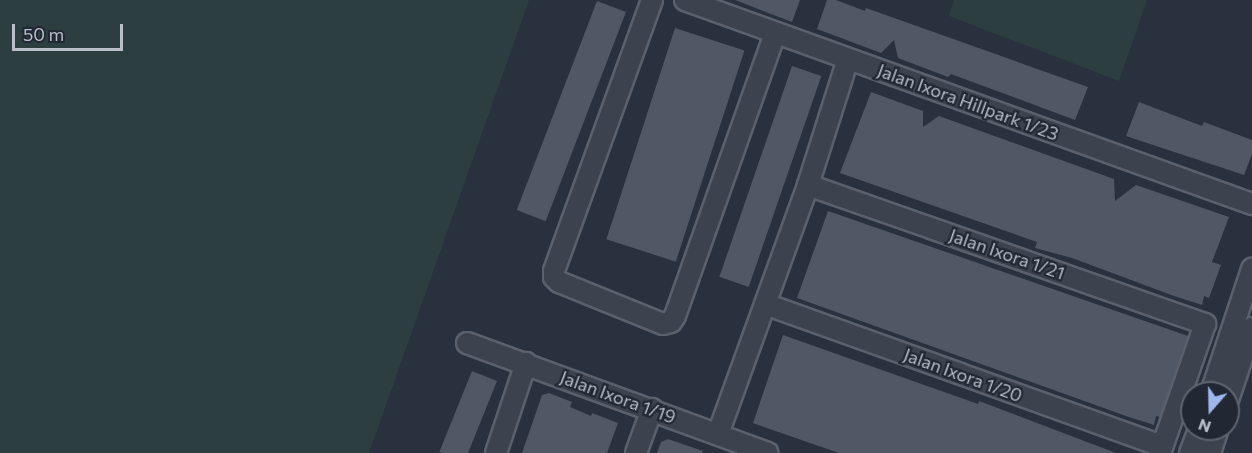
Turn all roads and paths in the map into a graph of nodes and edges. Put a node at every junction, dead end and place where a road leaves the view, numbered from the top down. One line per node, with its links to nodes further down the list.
1 (652, 0): 3 (street)
2 (685, 0): 3 (street, Jalan Ixora Hillpark 1/23)
3 (775, 33): 4 (street, Jalan Ixora Hillpark 1/23)
4 (848, 59): 5 (street); 6 (street, Jalan Ixora Hillpark 1/23)
5 (808, 185): 8 (street); 16 (street, Jalan Ixora 1/21)
6 (1252, 204)
7 (1252, 269): 12 (street)
8 (765, 304): 15 (street); 16 (street, Jalan Ixora 1/20)
9 (1252, 328): 13 (street)
10 (467, 343): 11 (street, Jalan Ixora 1/19)
11 (526, 363): 14 (street, Jalan Ixora 1/19); 17 (street)
12 (1215, 381)
13 (1234, 381)
14 (652, 409): 15 (street, Jalan Ixora 1/19); 18 (street)
15 (718, 434): 19 (street, Jalan Ixora 1/19)
16 (1161, 450)
17 (496, 453)
18 (636, 453)
19 (768, 453)

